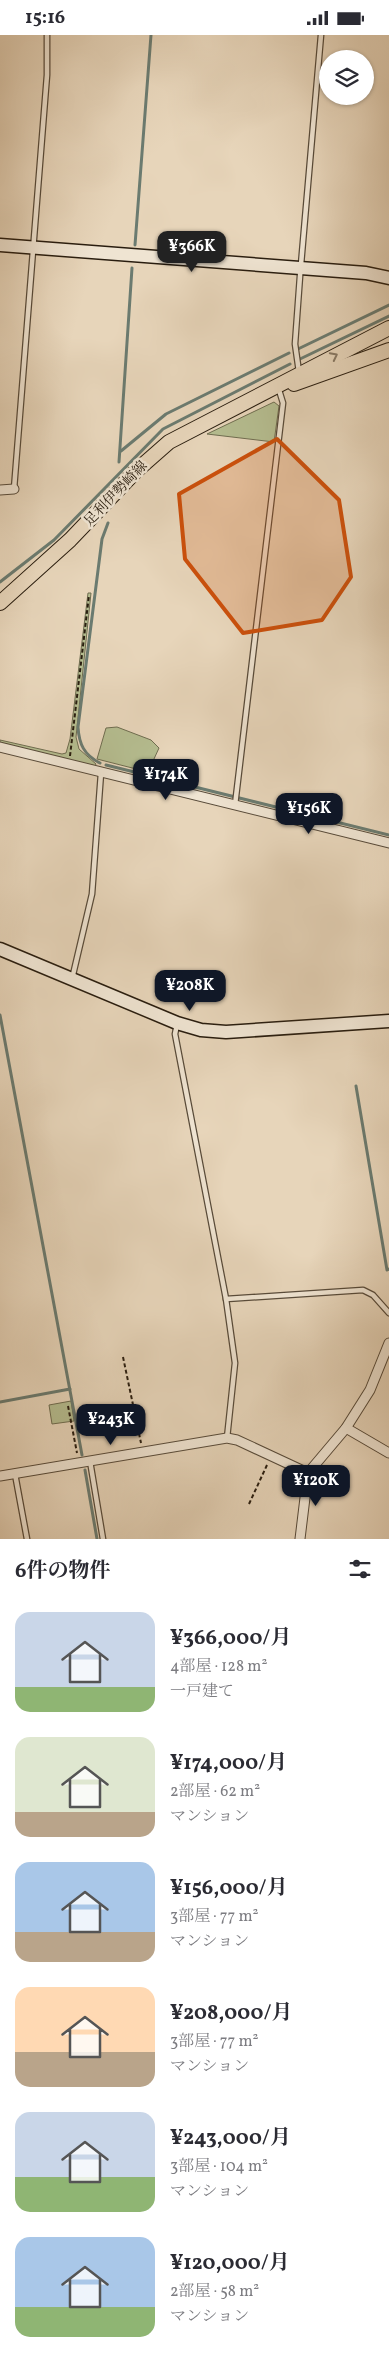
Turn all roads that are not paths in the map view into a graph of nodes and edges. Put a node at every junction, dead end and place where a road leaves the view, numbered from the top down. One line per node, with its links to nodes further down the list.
1 (46, 35): 4 (lane)
2 (321, 35): 5 (lane)
3 (0, 245): 4 (street)
4 (32, 247): 5 (street); 12 (lane)
5 (300, 268): 6 (street); 9 (lane)
6 (389, 278)
7 (389, 328): 9 (main road, 足利伊勢崎線, one-way to 7)
8 (389, 350): 10 (main road, 足利伊勢崎線)
9 (300, 373): 11 (main road, 足利伊勢崎線)
10 (279, 390): 11 (main road, 足利伊勢崎線); 17 (lane)
11 (244, 402): 14 (main road, 足利伊勢崎線)
12 (14, 489): 13 (street)
13 (0, 490)
14 (0, 603)
15 (0, 747): 16 (street)
16 (101, 773): 17 (street); 20 (lane)
17 (235, 805): 18 (street)
18 (389, 843)
19 (0, 949): 20 (street)
20 (72, 980): 22 (street)
21 (389, 1021): 22 (street)
22 (177, 1023): 23 (lane)
23 (226, 1299): 24 (lane); 27 (lane)
24 (389, 1313)
25 (389, 1343): 26 (street)
26 (346, 1427): 28 (street); 30 (street)
27 (227, 1438): 29 (street); 30 (street)
28 (389, 1453)
29 (90, 1461): 31 (street); 34 (lane)
30 (308, 1473): 35 (street)
31 (15, 1474): 32 (street); 33 (lane)
32 (0, 1476)
33 (27, 1539)
34 (103, 1539)
35 (300, 1539)

